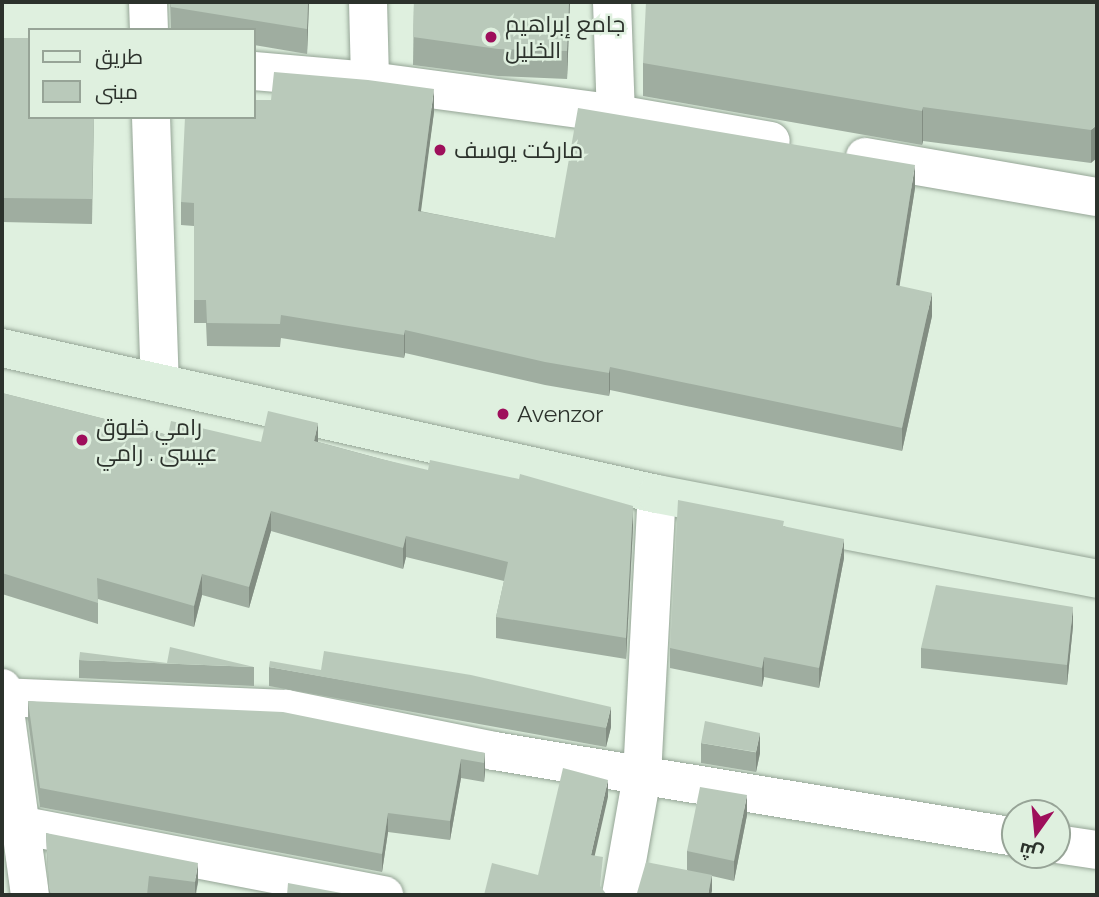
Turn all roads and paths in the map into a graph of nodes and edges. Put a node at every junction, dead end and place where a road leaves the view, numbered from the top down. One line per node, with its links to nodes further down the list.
1 (148, 2): 4 (street)
2 (368, 2): 6 (street)
3 (612, 2): 7 (street)
4 (149, 28)
5 (256, 71): 6 (street)
6 (370, 81): 7 (street)
7 (616, 114): 9 (street)
8 (151, 119): 11 (street)
9 (1097, 197)
10 (2, 348): 11 (main road)
11 (160, 383): 12 (main road)
12 (657, 494): 13 (main road); 15 (street)
13 (1097, 579)
14 (2, 694): 15 (street); 16 (street)
15 (642, 776): 17 (street); 22 (street)
16 (19, 825): 20 (street); 21 (street)
17 (1001, 835)
18 (1071, 846): 19 (street)
19 (1097, 850)
20 (30, 895)
21 (384, 895)
22 (621, 895)

